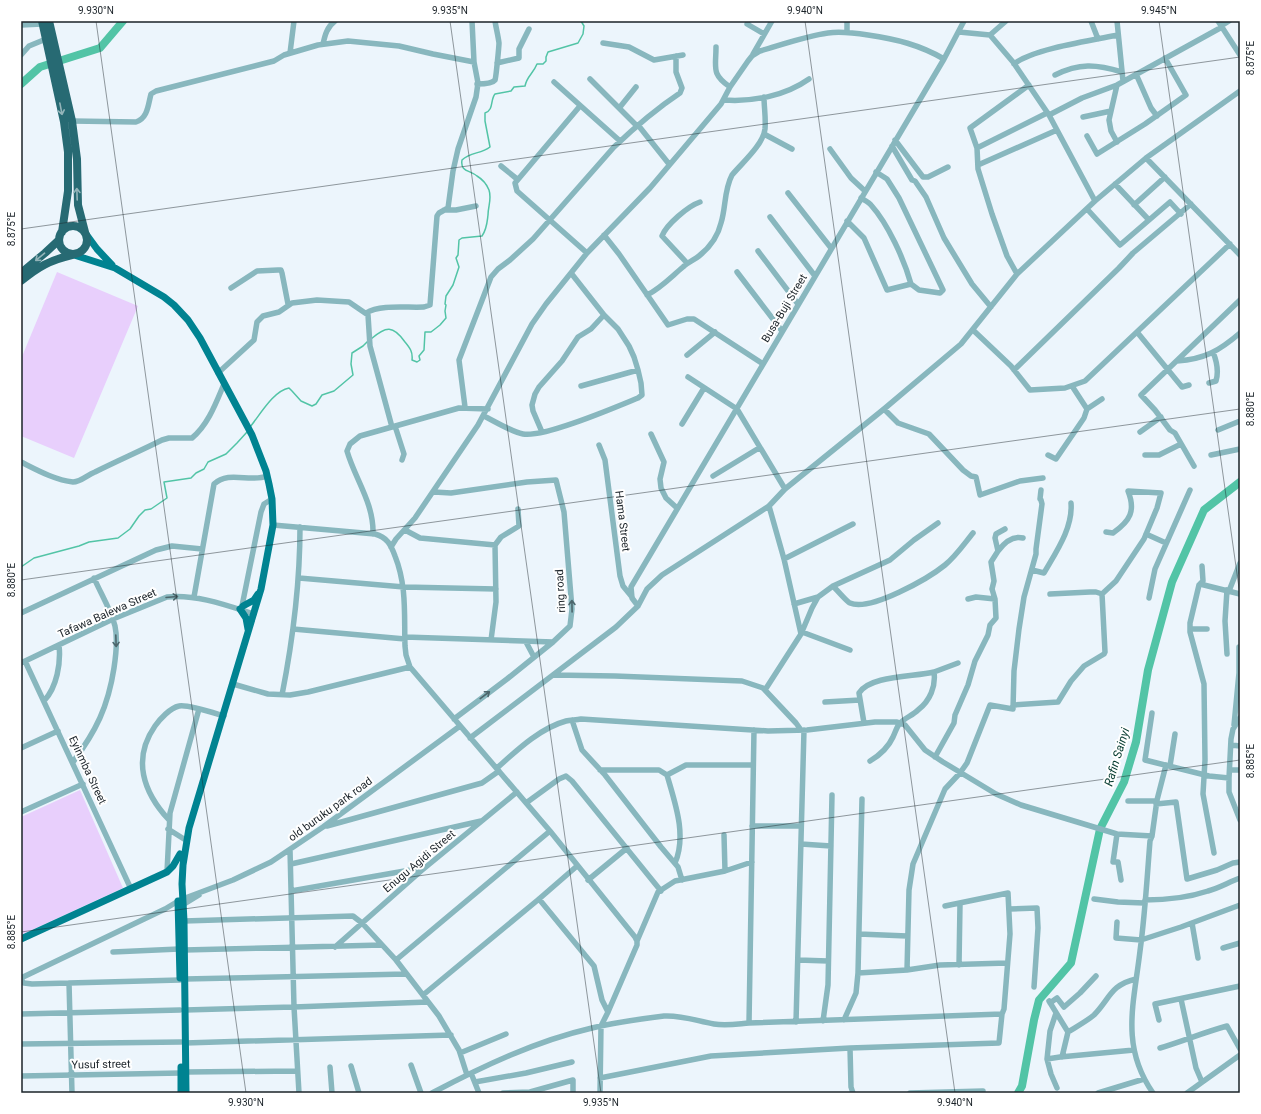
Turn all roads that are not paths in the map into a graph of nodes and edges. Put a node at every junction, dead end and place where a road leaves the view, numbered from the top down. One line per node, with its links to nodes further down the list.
1 (294, 21): 27 (street)
2 (335, 21): 25 (street)
3 (472, 21): 36 (street)
4 (495, 21): 37 (street)
5 (748, 21): 19 (street)
6 (772, 21): 19 (street)
7 (847, 21): 17 (street)
8 (964, 21): 18 (street, Busa-Buji Street)
9 (1006, 21): 20 (street)
10 (1091, 21): 23 (street)
11 (1117, 21): 21 (street)
12 (1229, 21): 15 (street)
13 (47, 23): 14 (street); 22 (highway); 28 (highway)
14 (21, 25)
15 (1220, 25): 31 (street); 34 (street)
16 (529, 29): 37 (street)
17 (847, 32): 33 (street); 35 (street)
18 (959, 32): 20 (street); 35 (street, Busa-Buji Street)
19 (764, 34): 33 (street)
20 (990, 35): 38 (street)
21 (1118, 35): 23 (street); 40 (street)
22 (46, 38): 28 (highway); 29 (street)
23 (1098, 39): 38 (street)
24 (603, 43): 32 (street)
25 (324, 44): 27 (street); 36 (street)
26 (716, 47): 51 (street)
27 (290, 53): 61 (street)
28 (53, 54): 39 (highway)
29 (21, 55)
30 (683, 55): 32 (street)
31 (1240, 55)
32 (676, 56): 62 (street)
33 (752, 56): 51 (street)
34 (1165, 58): 41 (street); 59 (street)
35 (944, 59): 66 (street, Busa-Buji Street)
36 (474, 62): 47 (street)
37 (497, 63): 47 (street)
38 (1014, 64): 48 (street)
39 (57, 70): 61 (highway); 99 (highway, one-way to 99)
40 (1122, 72): 42 (street); 45 (street)
41 (1136, 74): 45 (street); 59 (street)
42 (1055, 75)
43 (590, 79): 56 (street)
44 (809, 80): 53 (street)
45 (1123, 81): 49 (street)
46 (554, 82): 55 (street)
47 (477, 84): 91 (street)
48 (1029, 85): 58 (street); 70 (street)
49 (1117, 85): 57 (street); 58 (street)
50 (636, 87): 56 (street)
51 (730, 87): 54 (street)
52 (1240, 91): 73 (street)
53 (764, 97): 54 (street); 64 (street)
54 (724, 100): 74 (street)
55 (580, 106): 67 (street); 80 (street)
56 (620, 107): 62 (street)
57 (1111, 111): 60 (street); 68 (street)
58 (1048, 114): 63 (street); 70 (street)
59 (1157, 116): 68 (street)
60 (1083, 117)
61 (72, 121): 97 (highway, one-way to 61)
62 (638, 125): 67 (street); 74 (street)
63 (1057, 130): 75 (street); 86 (street)
64 (764, 134): 71 (street); 106 (street)
65 (1087, 136): 68 (street)
66 (895, 140): 69 (street, Busa-Buji Street); 77 (street)
67 (620, 142): 94 (street)
68 (1117, 142)
69 (892, 146): 78 (street, Busa-Buji Street); 120 (street)
70 (977, 148): 75 (street)
71 (792, 149)
72 (830, 149): 82 (street)
73 (1146, 158): 79 (street); 81 (street)
74 (669, 164): 98 (street)
75 (978, 165): 111 (street)
76 (501, 166): 80 (street)
77 (948, 167)
78 (876, 172): 82 (street, Busa-Buji Street); 114 (street)
79 (1165, 177): 87 (street); 88 (street)
80 (517, 179): 94 (street)
81 (1115, 184): 86 (street); 88 (street)
82 (865, 191): 84 (street, Busa-Buji Street)
83 (788, 193): 101 (street)
84 (861, 198): 96 (street, Busa-Buji Street); 114 (street)
85 (700, 202): 106 (street)
86 (1095, 202): 90 (street)
87 (1191, 204): 92 (street); 100 (street)
88 (1134, 205): 95 (street)
89 (476, 206): 91 (street)
90 (1087, 209): 95 (street); 111 (street)
91 (444, 210): 121 (street)
92 (1180, 214): 95 (street); 134 (street)
93 (770, 217): 112 (street)
94 (550, 220): 103 (street); 144 (street)
95 (1149, 220)
96 (847, 222): 101 (street, Busa-Buji Street); 114 (street)
97 (86, 233): 99 (highway); 104 (highway); 107 (main road)
98 (604, 235): 103 (street); 116 (street)
99 (60, 236): 104 (highway); 109 (highway, one-way to 109)
100 (1230, 244): 105 (street); 126 (street)
101 (831, 248): 112 (street, Busa-Buji Street)
102 (758, 251): 119 (street)
103 (587, 253): 110 (street)
104 (73, 255): 107 (main road); 113 (highway)
105 (1240, 255)
106 (687, 263): 116 (street)
107 (115, 268): 135 (main road)
108 (737, 272): 124 (street)
109 (21, 273)
110 (571, 273): 122 (street); 145 (street)
111 (1017, 274): 120 (street)
112 (815, 276): 119 (street, Busa-Buji Street)
113 (21, 282)
114 (911, 284)
115 (231, 288): 118 (street)
116 (647, 295): 125 (street)
117 (1240, 300): 130 (street)
118 (288, 304): 121 (street); 135 (street)
119 (798, 304): 124 (street, Busa-Buji Street)
120 (991, 307): 123 (street)
121 (366, 313): 153 (street)
122 (604, 315): 133 (street); 155 (street)
123 (973, 330): 134 (street); 147 (street)
124 (782, 331): 131 (street, Busa-Buji Street)
125 (715, 332): 129 (street); 131 (street)
126 (1137, 332): 132 (street); 141 (street)
127 (1239, 335): 128 (street)
128 (1213, 352): 130 (street); 137 (street)
129 (687, 355)
130 (1177, 361): 132 (street)
131 (763, 364): 146 (street, Busa-Buji Street)
132 (1168, 369): 139 (street); 150 (street)
133 (638, 370): 140 (street); 155 (street)
134 (1014, 370): 141 (street)
135 (218, 373): 138 (main road)
136 (688, 377): 142 (street)
137 (1210, 383)
138 (224, 384): 166 (street); 168 (main road)
139 (1189, 385)
140 (581, 386)
141 (1072, 386): 148 (street)
142 (704, 388): 146 (street); 152 (street)
143 (1102, 399): 148 (street)
144 (465, 408): 145 (street); 153 (street)
145 (488, 409): 149 (street)
146 (737, 409): 160 (street); 179 (street, Busa-Buji Street)
147 (884, 409): 170 (street); 171 (street)
148 (1087, 410): 162 (street)
149 (484, 416): 155 (street); 174 (street)
150 (1161, 417): 156 (street); 158 (street)
151 (1240, 421): 154 (street)
152 (682, 424)
153 (394, 427): 165 (street); 188 (street)
154 (1218, 430)
155 (542, 432)
156 (1140, 432)
157 (651, 434): 179 (street)
158 (1181, 444): 163 (street); 167 (street)
159 (599, 445): 214 (street, Hama Street)
160 (759, 448): 169 (street); 171 (street)
161 (1240, 449): 164 (street)
162 (1048, 455)
163 (1145, 455)
164 (1210, 455)
165 (402, 460)
166 (21, 462)
167 (1194, 466)
168 (267, 476): 175 (main road); 195 (street)
169 (713, 476)
170 (1044, 478)
171 (786, 489): 177 (street)
172 (1041, 490): 200 (street)
173 (1190, 490): 192 (street)
174 (434, 492): 185 (street); 232 (street, ring road, one-way to 174)
175 (272, 499): 182 (main road); 220 (street)
176 (1071, 503): 200 (street)
177 (769, 506): 197 (street); 219 (street)
178 (518, 508): 193 (street)
179 (677, 508): 214 (street, Busa-Buji Street)
180 (853, 524): 197 (street)
181 (938, 524): 204 (street)
182 (273, 525): 183 (street); 207 (main road)
183 (300, 527): 188 (street); 202 (street)
184 (1005, 529): 196 (street)
185 (404, 531): 190 (street); 193 (street); 194 (street)
186 (1106, 532): 189 (street)
187 (973, 533): 204 (street)
188 (373, 534): 190 (street)
189 (1146, 534): 192 (street); 210 (street)
190 (384, 538): 194 (street)
191 (1023, 538): 196 (street)
192 (1166, 543): 215 (street)
193 (495, 546): 206 (street)
194 (391, 547): 205 (street)
195 (202, 549): 201 (street); 213 (street)
196 (998, 551): 217 (street)
197 (784, 559): 218 (street)
198 (1240, 563): 208 (street)
199 (1202, 566): 203 (street)
200 (1032, 570): 249 (street)
201 (94, 578): 222 (street); 223 (street)
202 (299, 578): 205 (street); 224 (street)
203 (1200, 584): 208 (street); 225 (street)
204 (833, 586): 212 (street)
205 (404, 587): 206 (street); 229 (street)
206 (496, 588): 230 (street)
207 (261, 589): 220 (main road); 221 (main road)
208 (1228, 591): 211 (street); 236 (street)
209 (1050, 594): 210 (street)
210 (1102, 594): 249 (street)
211 (1240, 594)
212 (818, 596): 218 (street); 228 (street)
213 (194, 597): 220 (street, Tafawa Balewa Street); 223 (street, Tafawa Balewa Street, one-way to 213)
214 (632, 598): 219 (street)
215 (1149, 598)
216 (968, 599): 217 (street)
217 (995, 599): 268 (street)
218 (794, 604): 228 (street)
219 (638, 606): 242 (street)
220 (242, 607): 221 (street, Tafawa Balewa Street); 227 (main road)
221 (255, 611): 227 (main road)
222 (21, 613)
223 (113, 619): 233 (street, Tafawa Balewa Street); 270 (street, one-way to 270)
224 (294, 629): 229 (street); 245 (street)
225 (1190, 629): 226 (street); 279 (street)
226 (1207, 629)
227 (248, 633): 243 (main road)
228 (802, 633): 235 (street); 244 (street)
229 (405, 638): 230 (street); 240 (street)
230 (491, 640): 231 (street)
231 (526, 642): 232 (street); 237 (street)
232 (553, 642): 237 (street, ring road)
233 (59, 645): 238 (street, Tafawa Balewa Street); 247 (street)
234 (1239, 647): 259 (street)
235 (850, 650)
236 (1227, 654)
237 (534, 657): 254 (street, ring road, one-way to 237)
238 (23, 662): 247 (street, Eyinmba Street)
239 (958, 663): 241 (street)
240 (410, 667): 245 (street); 254 (street)
241 (934, 672): 246 (street); 257 (street)
242 (553, 675): 244 (street); 264 (street)
243 (233, 684): 245 (street); 252 (main road)
244 (765, 690): 261 (street)
245 (282, 695)
246 (860, 700): 248 (street); 256 (street)
247 (44, 702): 262 (street, Eyinmba Street)
248 (825, 702)
249 (1014, 705): 277 (street)
250 (199, 709): 252 (street); 289 (street); 289 (street)
251 (1152, 713): 272 (street)
252 (224, 716): 295 (main road)
253 (1240, 718): 259 (street)
254 (454, 719): 258 (street)
255 (572, 720): 260 (street); 273 (street); 274 (street)
256 (864, 723): 257 (street); 261 (street)
257 (900, 723): 268 (street); 269 (street)
258 (460, 726): 264 (street); 294 (street, old buruku park road)
259 (1233, 729): 265 (street)
260 (754, 730): 261 (street); 271 (street)
261 (802, 730): 293 (street)
262 (58, 731): 267 (street); 270 (street, Eyinmba Street)
263 (1175, 734): 272 (street)
264 (470, 738): 273 (street)
265 (1231, 745): 266 (street); 275 (street)
266 (1240, 746)
267 (21, 748)
268 (935, 757): 277 (street)
269 (870, 761)
270 (73, 762): 281 (street, Eyinmba Street)
271 (753, 765): 278 (street); 292 (street)
272 (1168, 766): 279 (street); 286 (street)
273 (498, 769): 282 (street); 294 (street)
274 (600, 770): 278 (street); 310 (street)
275 (1230, 770): 276 (street); 280 (street)
276 (1240, 770)
277 (960, 773): 298 (street); 338 (street)
278 (667, 774): 310 (street)
279 (1205, 775): 280 (street); 306 (street)
280 (1229, 778): 291 (street)
281 (83, 784): 288 (street); 321 (street, Eyinmba Street)
282 (517, 792): 287 (street); 290 (street, Enugu Agidi Street)
283 (832, 795): 303 (street)
284 (862, 799): 337 (street)
285 (1128, 802): 286 (street)
286 (1156, 803): 300 (street); 309 (street)
287 (526, 804): 297 (street); 304 (street)
288 (21, 812)
289 (169, 820): 296 (street)
290 (483, 820): 311 (street); 313 (street, Enugu Agidi Street)
291 (1240, 820)
292 (752, 826): 293 (street); 308 (street)
293 (801, 826): 302 (street)
294 (323, 827): 305 (street, old buruku park road)
295 (189, 828): 301 (main road); 327 (main road)
296 (168, 829): 301 (street); 315 (street)
297 (550, 831): 312 (street); 350 (street)
298 (1115, 834): 300 (street); 320 (street)
299 (724, 835): 314 (street)
300 (1152, 836): 326 (street)
301 (184, 839): 307 (main road)
302 (801, 844): 303 (street); 351 (street)
303 (831, 846): 352 (street)
304 (627, 848): 318 (street); 323 (street)
305 (290, 850): 311 (street); 327 (street, old buruku park road)
306 (1214, 853)
307 (180, 854): 315 (main road); 316 (main road)
308 (752, 862): 314 (street); 380 (street)
309 (1240, 862)
310 (675, 863): 319 (street)
311 (291, 864): 322 (street)
312 (577, 866): 318 (street); 325 (street)
313 (421, 871): 322 (street); 335 (street, Enugu Agidi Street)
314 (724, 871): 319 (street)
315 (167, 872): 316 (main road); 321 (main road)
316 (178, 878): 327 (main road)
317 (1240, 878): 326 (street)
318 (588, 880): 341 (street)
319 (682, 880): 323 (street)
320 (1121, 880)
321 (131, 889): 339 (main road)
322 (291, 890): 332 (street)
323 (661, 890): 341 (street)
324 (1094, 898): 326 (street)
325 (539, 899): 366 (street); 371 (street)
326 (1145, 902): 340 (street)
327 (181, 903): 333 (main road); 347 (main road); 360 (street, old buruku park road)
328 (960, 904): 330 (street); 331 (street); 354 (street)
329 (1240, 905): 336 (street)
330 (945, 906)
331 (1010, 909): 353 (street); 365 (street)
332 (292, 918): 333 (street); 335 (street); 344 (street)
333 (184, 921): 347 (main road)
334 (1117, 922): 340 (street)
335 (362, 923): 343 (street); 345 (street, Enugu Agidi Street)
336 (1192, 923): 340 (street); 349 (street)
337 (859, 934): 338 (street); 356 (street)
338 (908, 936): 355 (street)
339 (21, 939)
340 (1141, 940): 361 (street)
341 (637, 941): 371 (street)
342 (1240, 943): 346 (street)
343 (382, 945): 345 (street); 350 (street)
344 (293, 947): 345 (street); 347 (street); 359 (street)
345 (335, 947)
346 (1223, 948)
347 (182, 949): 348 (street); 362 (main road)
348 (113, 952)
349 (1198, 958)
350 (396, 960): 357 (street)
351 (798, 960): 352 (street); 379 (street)
352 (828, 961): 378 (street)
353 (1007, 963): 354 (street); 375 (street)
354 (959, 965): 355 (street)
355 (907, 970): 356 (street)
356 (858, 973): 376 (street)
357 (406, 974): 359 (street); 366 (street)
358 (1096, 976): 373 (street)
359 (293, 977): 362 (street); 369 (street)
360 (21, 979): 363 (street)
361 (1136, 979): 382 (street); 393 (street)
362 (182, 980): 363 (street); 370 (main road)
363 (69, 983): 372 (street)
364 (1240, 986): 367 (street)
365 (1034, 987)
366 (423, 995): 368 (street)
367 (1182, 999): 377 (street); 385 (street)
368 (428, 1002): 369 (street); 384 (street)
369 (294, 1008): 370 (street); 386 (street)
370 (183, 1010): 372 (street); 387 (main road)
371 (608, 1012): 381 (street)
372 (70, 1013): 374 (street); 389 (street)
373 (1056, 1013): 382 (street); 397 (street)
374 (21, 1014)
375 (1002, 1014): 376 (street); 390 (street)
376 (844, 1020): 378 (street)
377 (1159, 1020)
378 (823, 1021): 379 (street)
379 (796, 1022): 380 (street)
380 (749, 1023): 381 (street)
381 (601, 1026): 404 (street); 407 (street)
382 (1068, 1032): 396 (street)
383 (506, 1034): 394 (street)
384 (451, 1035): 386 (street); 394 (street)
385 (1189, 1039): 391 (street); 392 (street); 410 (street)
386 (296, 1040): 387 (street); 402 (street)
387 (183, 1043): 389 (street); 403 (main road)
388 (21, 1044): 389 (street)
389 (71, 1044): 405 (street)
390 (850, 1048): 407 (street); 425 (street)
391 (1160, 1048)
392 (1240, 1049)
393 (1134, 1050): 396 (street); 408 (street)
394 (460, 1053): 404 (street)
395 (1240, 1055): 410 (street)
396 (1062, 1056): 397 (street)
397 (1047, 1059): 411 (street)
398 (572, 1062): 409 (street)
399 (411, 1065): 419 (street)
400 (351, 1066): 418 (street)
401 (330, 1067): 417 (street)
402 (297, 1071): 403 (street, Yusuf street); 416 (street)
403 (184, 1073): 405 (street, Yusuf street); 414 (main road); 415 (main road)
404 (469, 1074): 409 (street); 420 (street)
405 (72, 1075): 406 (street, Yusuf street); 413 (street)
406 (21, 1076)
407 (600, 1078): 424 (street)
408 (1144, 1079): 427 (street); 428 (street)
409 (475, 1082): 421 (street)
410 (1202, 1082): 429 (street)
411 (1057, 1088)
412 (983, 1091): 426 (street)
413 (72, 1093)
414 (181, 1093)
415 (186, 1093)
416 (299, 1093)
417 (332, 1093)
418 (359, 1093)
419 (421, 1093)
420 (432, 1093)
421 (479, 1093)
422 (503, 1093): 423 (street)
423 (572, 1093)
424 (600, 1093)
425 (854, 1093)
426 (910, 1093)
427 (1099, 1093)
428 (1153, 1093)
429 (1187, 1093)

